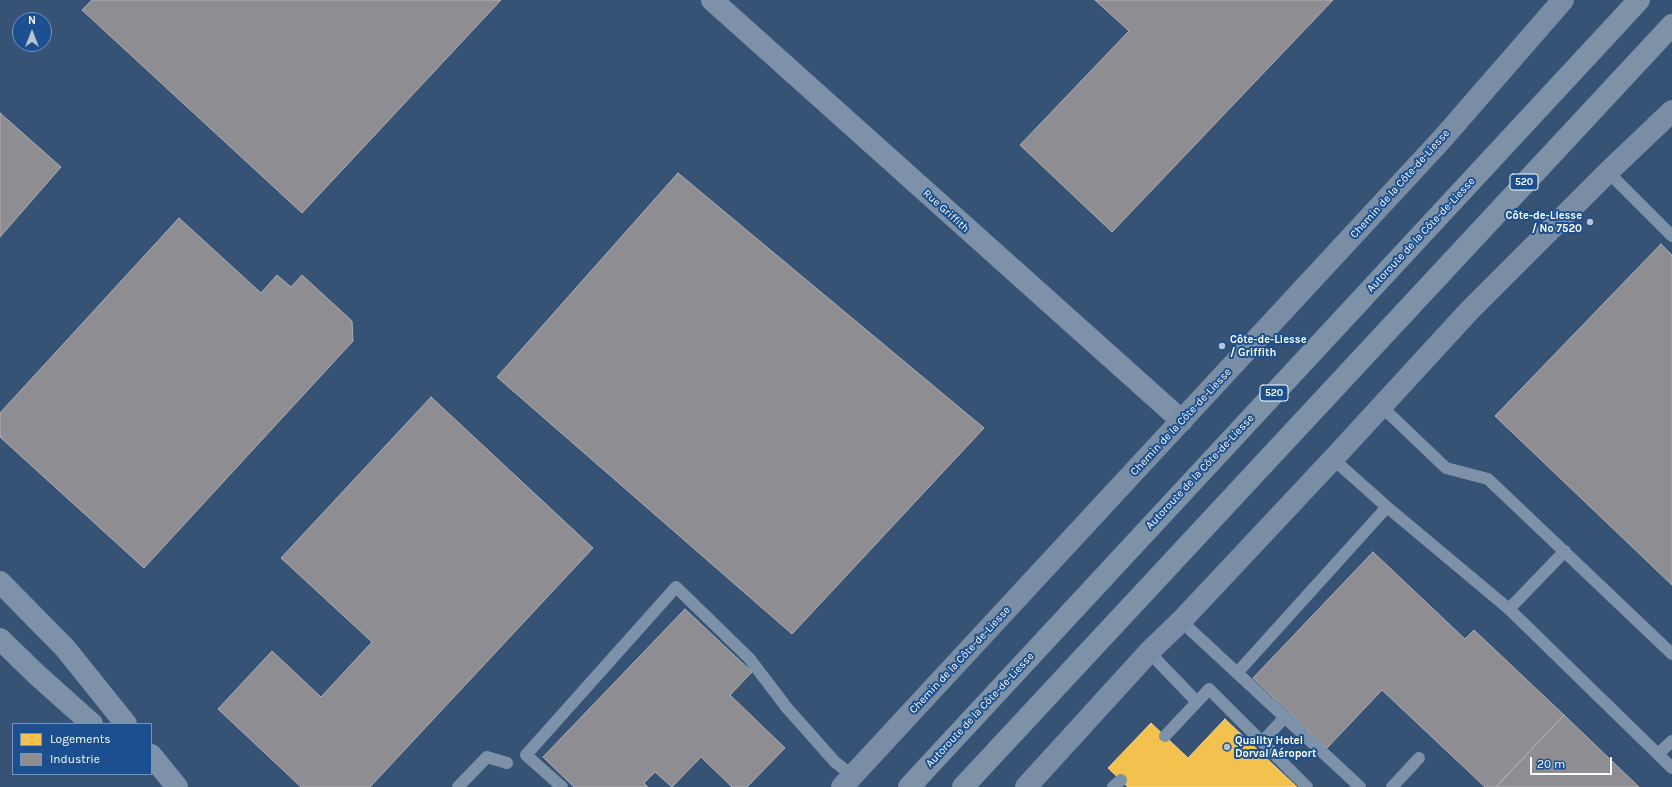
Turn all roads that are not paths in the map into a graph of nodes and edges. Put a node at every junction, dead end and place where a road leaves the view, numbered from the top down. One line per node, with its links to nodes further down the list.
1 (712, 0): 11 (street, Rue Griffith)
2 (1563, 0): 11 (main road, Chemin de la Côte-de-Liesse)
3 (1639, 0): 40 (highway, Autoroute de la Côte-de-Liesse / 520)
4 (1672, 25): 6 (highway, 520)
5 (1672, 38): 6 (highway)
6 (1613, 87): 41 (highway, 520)
7 (1672, 111): 8 (main road)
8 (1608, 172): 9 (lane); 10 (main road)
9 (1672, 236)
10 (1381, 406): 12 (main road); 14 (lane)
11 (1182, 421): 35 (main road, Chemin de la Côte-de-Liesse)
12 (1333, 459): 13 (lane); 17 (main road)
13 (1387, 507): 16 (lane); 21 (lane)
14 (1564, 551): 16 (lane); 20 (lane)
15 (0, 582): 25 (street)
16 (1509, 609): 29 (lane)
17 (1181, 620): 19 (main road); 21 (lane)
18 (0, 639): 24 (street)
19 (1149, 652): 22 (lane); 42 (main road)
20 (1672, 654)
21 (1237, 673): 23 (lane)
22 (1197, 702): 26 (lane); 28 (lane)
23 (1285, 717): 28 (lane); 44 (lane)
24 (91, 723)
25 (125, 723)
26 (1164, 736)
27 (1672, 741): 29 (lane)
28 (1262, 742): 43 (lane)
29 (1658, 754): 33 (lane)
30 (152, 756): 37 (street)
31 (1420, 758): 45 (lane)
32 (507, 763): 38 (lane)
33 (1672, 768)
34 (149, 775): 36 (street)
35 (848, 781): 39 (lane)
36 (162, 787)
37 (177, 787)
38 (458, 787)
39 (562, 787)
40 (909, 787)
41 (963, 787)
42 (1026, 787)
43 (1307, 787)
44 (1360, 787)
45 (1392, 787)

